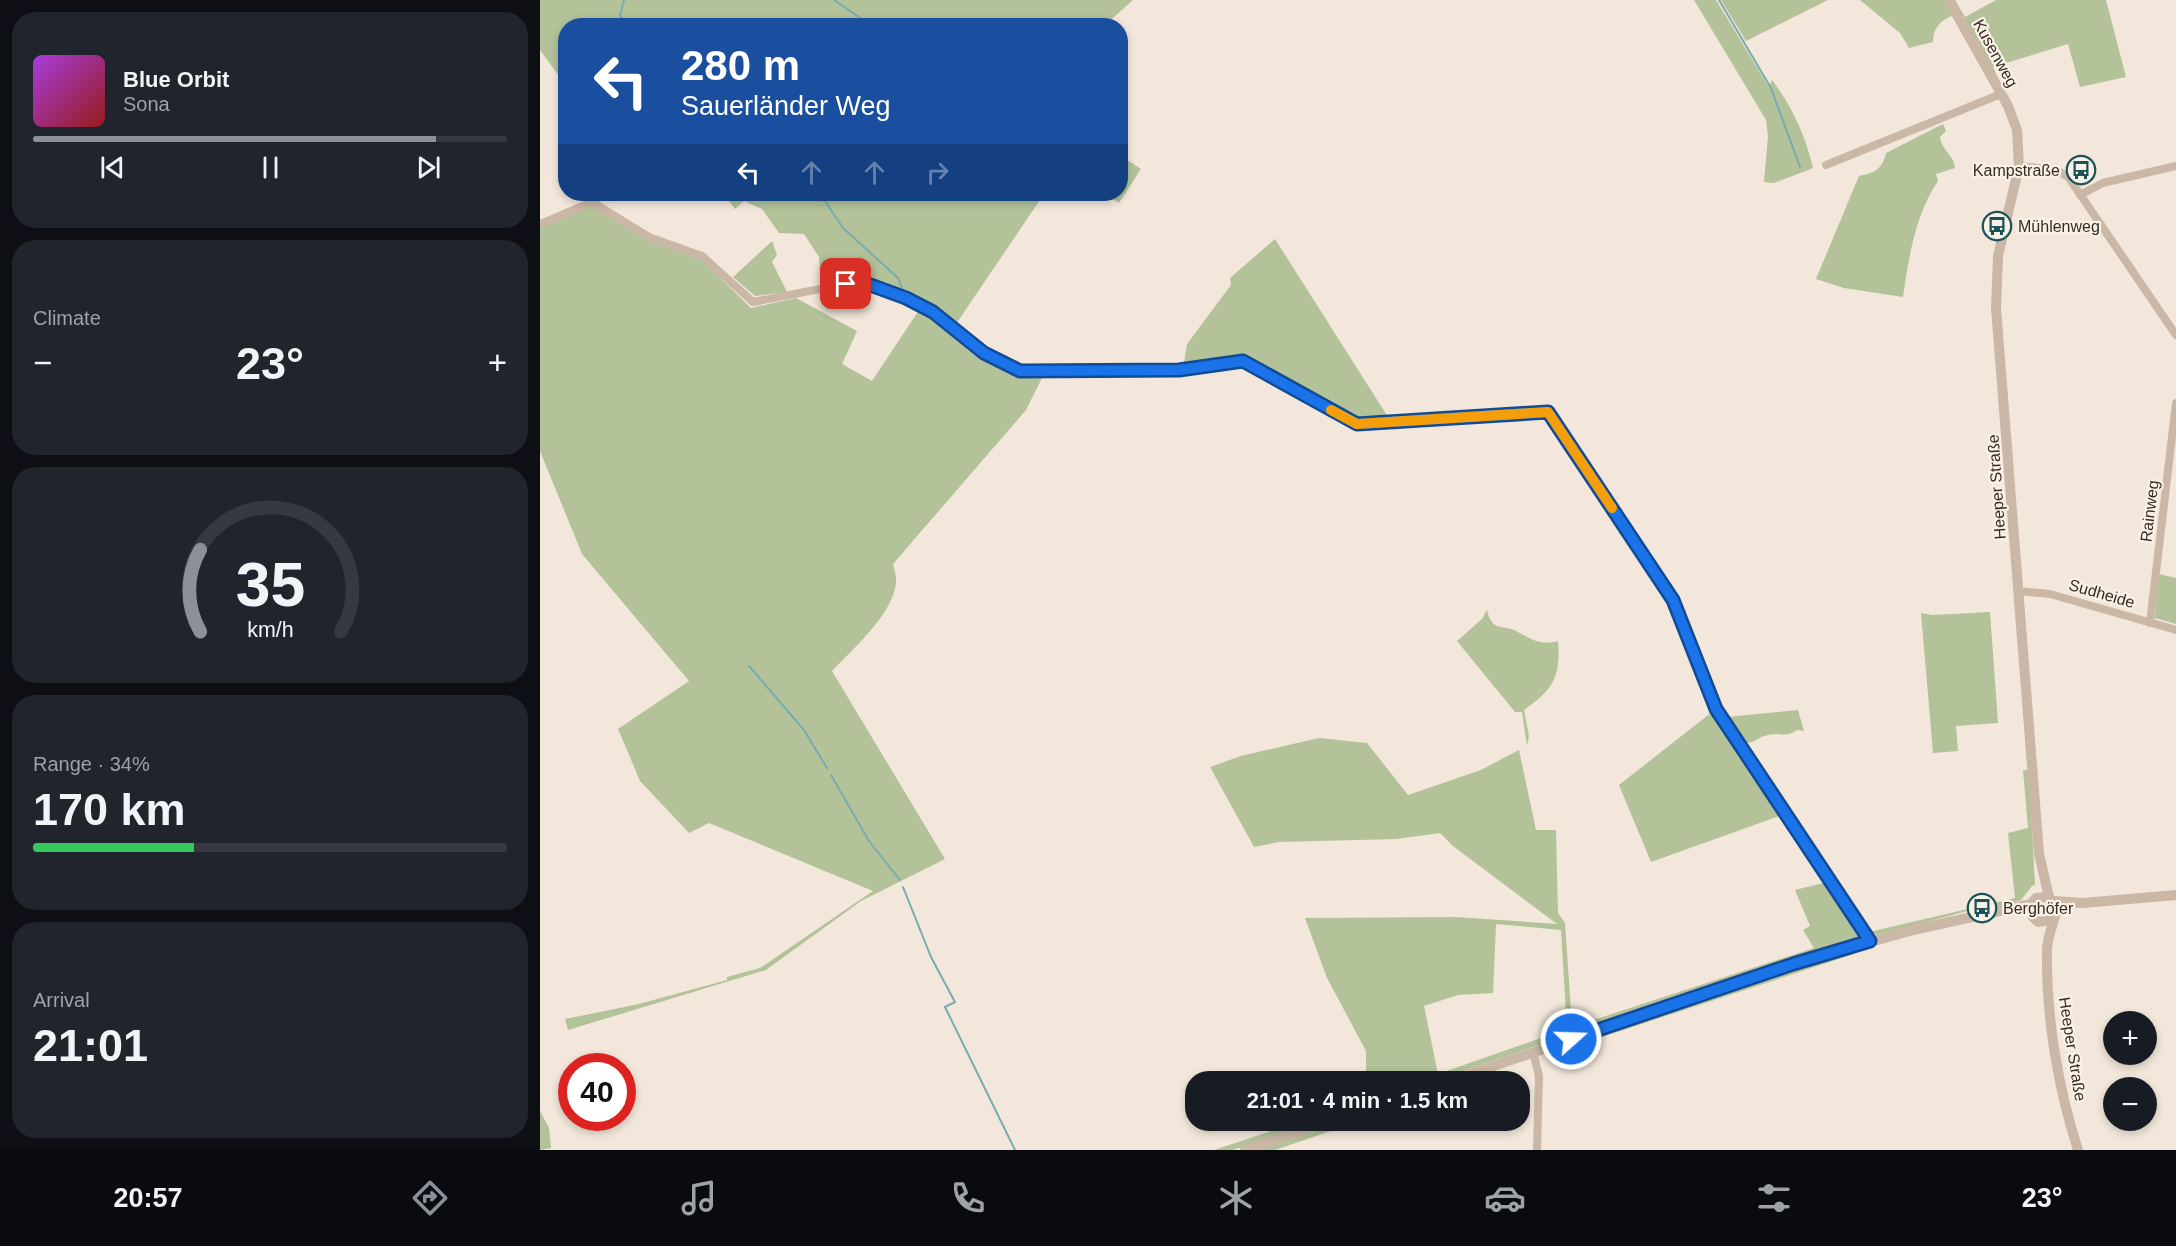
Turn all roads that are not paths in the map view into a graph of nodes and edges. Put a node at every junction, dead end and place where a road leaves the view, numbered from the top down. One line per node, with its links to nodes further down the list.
1 (1949, 0): 2 (street, Kusenweg)
2 (2001, 93): 3 (street, Kusenweg); 4 (street)
3 (2015, 121): 5 (street, Heeper Straße)
4 (1826, 165)
5 (2019, 166): 7 (street); 11 (street, Heeper Straße)
6 (2176, 166): 7 (street)
7 (2080, 195): 9 (street)
8 (540, 224): 22 (street)
9 (2176, 335)
10 (2176, 403): 12 (street, Rainweg)
11 (2019, 591): 12 (street, Sudheide); 14 (street, Heeper Straße)
12 (2150, 623): 13 (street, Sudheide)
13 (2176, 630)
14 (2039, 854): 16 (street, Heeper Straße); 17 (street, Heeper Straße)
15 (2176, 895): 18 (street)
16 (2051, 899): 17 (street); 18 (street); 20 (street, Heeper Straße)
17 (2034, 901): 19 (street); 21 (street, Heeper Straße)
18 (2083, 903): 20 (street)
19 (1995, 913): 21 (street); 22 (street)
20 (2054, 917): 21 (street); 23 (street, Heeper Straße)
21 (2035, 919): 23 (street, Heeper Straße)
22 (1870, 941): 24 (street)
23 (2047, 950): 29 (street, Heeper Straße)
24 (1533, 1053): 25 (street); 28 (street)
25 (1480, 1071)
26 (1300, 1131): 27 (street)
27 (1245, 1150)
28 (1537, 1150)
29 (2078, 1150)

